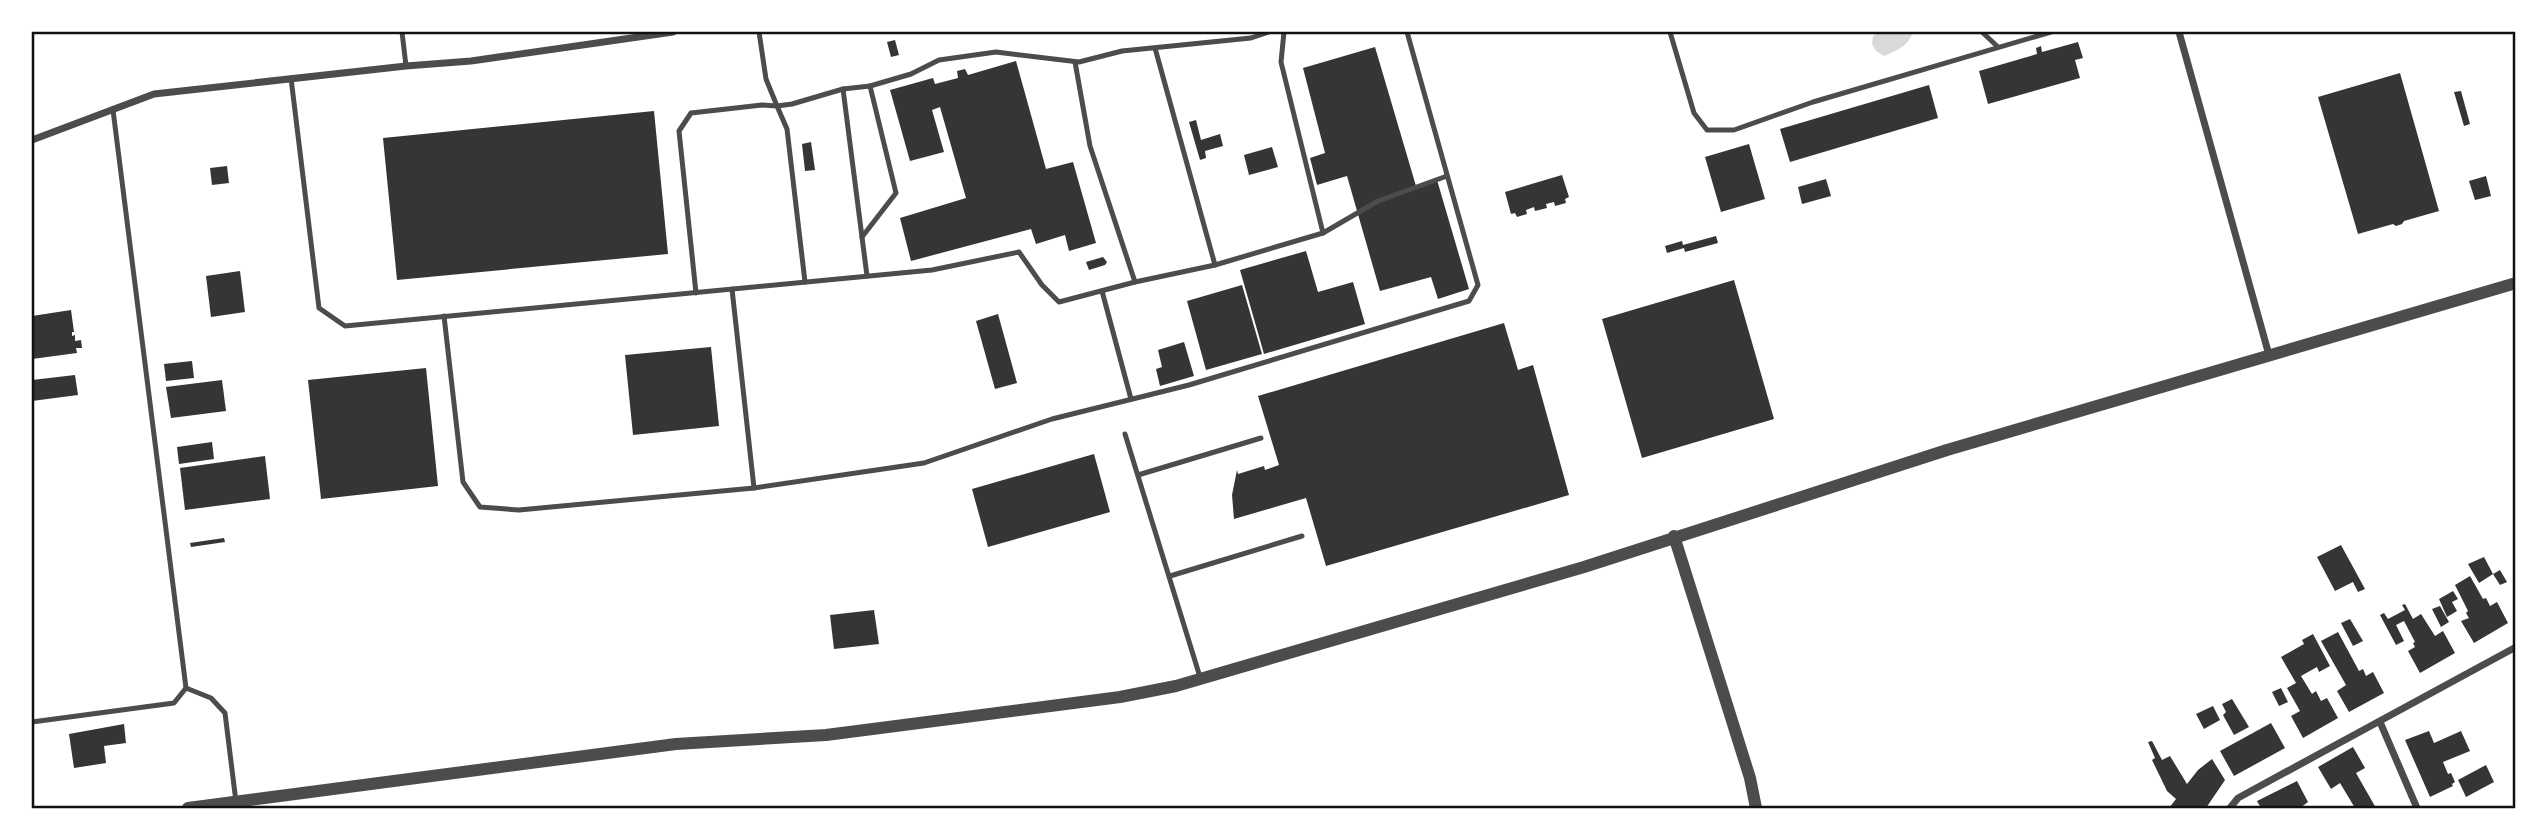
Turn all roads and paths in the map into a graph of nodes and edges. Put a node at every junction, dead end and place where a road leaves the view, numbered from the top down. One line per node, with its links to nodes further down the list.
1 (401, 32): 15 (lane)
2 (673, 32): 11 (street)
3 (759, 32): 19 (lane)
4 (1269, 32): 13 (lane)
5 (1284, 32): 23 (lane)
6 (1407, 32): 22 (lane)
7 (1670, 32): 12 (lane)
8 (1983, 32): 12 (lane)
9 (2051, 32): 12 (lane)
10 (2179, 32): 34 (street)
11 (659, 33): 15 (street)
12 (1998, 47)
13 (1154, 48): 14 (lane); 25 (lane)
14 (1075, 62): 17 (lane); 28 (lane)
15 (406, 65): 16 (street)
16 (291, 78): 20 (street); 33 (lane)
17 (870, 86): 18 (lane); 24 (lane)
18 (843, 89): 19 (lane); 24 (lane)
19 (777, 106): 27 (lane); 32 (lane)
20 (113, 110): 21 (street); 45 (lane)
21 (32, 140)
22 (1447, 176): 23 (lane); 35 (lane)
23 (1323, 233): 25 (lane)
24 (862, 237): 26 (lane)
25 (1215, 265): 28 (lane)
26 (867, 276): 27 (lane); 31 (lane)
27 (805, 282): 30 (lane)
28 (1135, 282): 31 (lane)
29 (2515, 283): 34 (street)
30 (733, 289): 32 (lane); 39 (lane)
31 (1102, 290): 35 (lane)
32 (696, 293): 33 (lane)
33 (444, 316): 39 (lane)
34 (2269, 355): 41 (street)
35 (1131, 399): 39 (lane)
36 (1125, 434): 38 (lane)
37 (1261, 438): 38 (lane)
38 (1138, 475): 42 (lane)
39 (754, 488)
40 (1302, 536): 42 (lane)
41 (1674, 536): 44 (street); 50 (street)
42 (1170, 576): 44 (lane)
43 (2515, 648): 47 (street)
44 (1201, 680): 48 (street)
45 (186, 688): 46 (lane); 48 (lane)
46 (32, 722)
47 (2380, 722): 51 (street); 52 (street)
48 (236, 805): 49 (street)
49 (188, 808)
50 (1756, 808)
51 (2230, 808)
52 (2417, 808)

